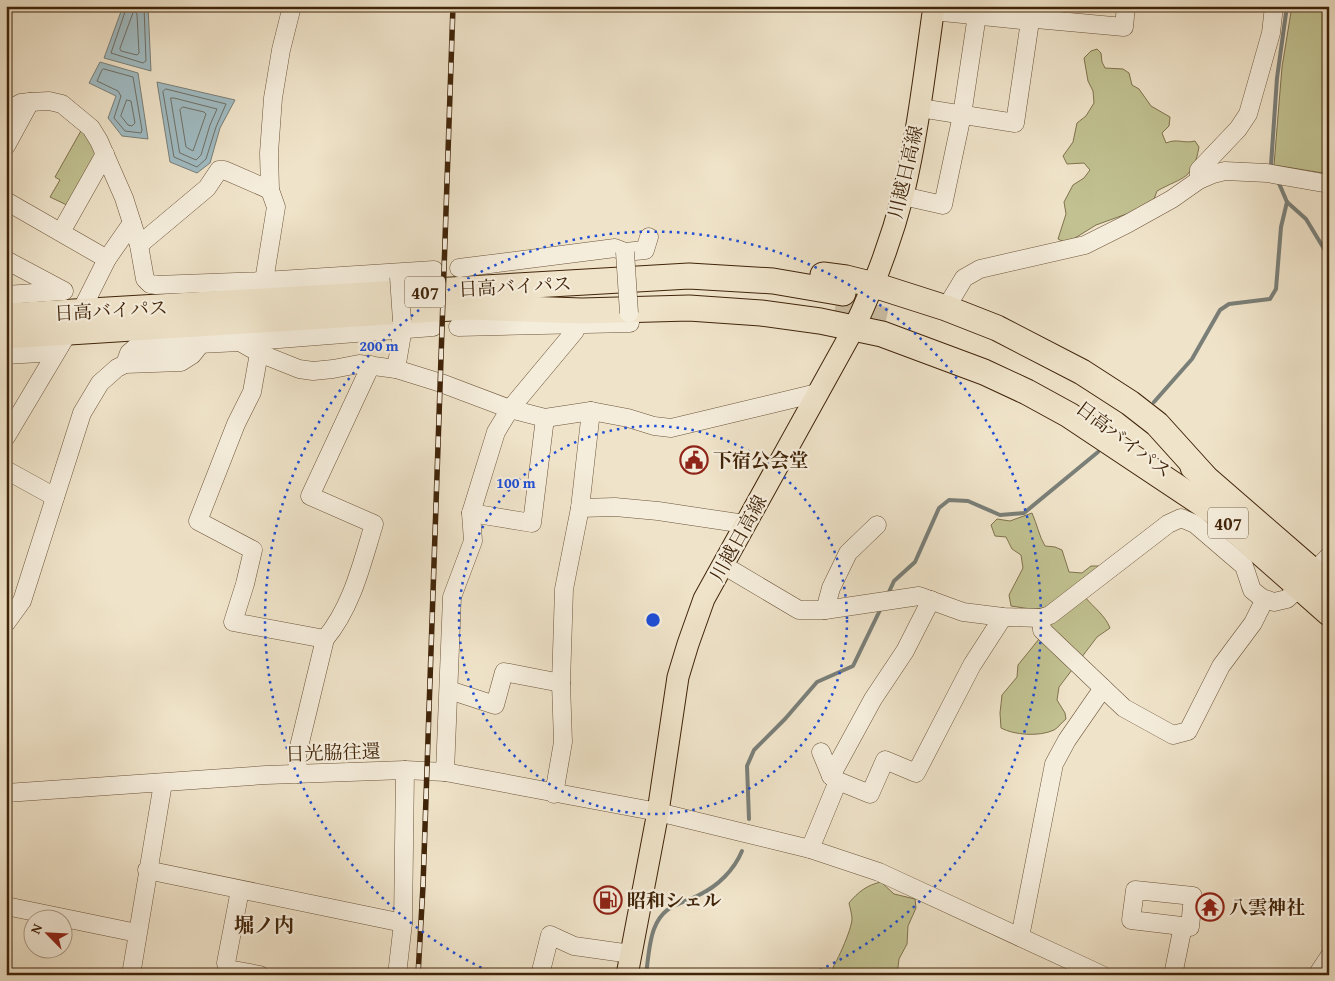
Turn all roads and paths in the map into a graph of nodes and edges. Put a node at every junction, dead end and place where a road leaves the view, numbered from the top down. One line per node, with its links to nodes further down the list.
1 (292, 6): 15 (street)
2 (1126, 6): 6 (street)
3 (1274, 6): 13 (street)
4 (934, 9): 5 (street); 9 (main road, 川越日高線)
5 (977, 15): 6 (street); 10 (street)
6 (1035, 16): 10 (street)
7 (30, 102): 8 (street); 11 (street); 12 (street)
8 (6, 106)
9 (920, 108): 10 (street); 16 (main road, 川越日高線)
10 (962, 115): 16 (street)
11 (6, 146)
12 (105, 154): 18 (street); 19 (street)
13 (1199, 180): 14 (street); 33 (street)
14 (1329, 184)
15 (270, 190): 21 (street); 28 (street)
16 (903, 196): 29 (main road, 川越日高線)
17 (6, 201): 19 (street)
18 (132, 223): 21 (street); 23 (street)
19 (61, 232): 23 (street)
20 (649, 237): 22 (street)
21 (139, 245): 28 (street)
22 (625, 252): 25 (street); 32 (street, bridge)
23 (107, 259): 34 (street)
24 (6, 260): 30 (street)
25 (459, 268)
26 (434, 270): 27 (street)
27 (399, 274): 28 (street); 37 (street, bridge)
28 (264, 281)
29 (874, 285): 32 (highway, 407); 33 (highway, 407); 39 (main road, 川越日高線)
30 (6, 295)
31 (839, 300): 32 (highway, 日高バイパス / 407)
32 (467, 307): 34 (highway, 日高バイパス / 407); 39 (highway, 407); 42 (highway, 日高バイパス / 407)
33 (946, 308): 53 (highway, 407)
34 (81, 311): 36 (highway, 日高バイパス / 407); 42 (street)
35 (890, 312): 53 (highway, 日高バイパス / 407)
36 (6, 316)
37 (402, 325): 38 (street); 43 (street); 47 (street)
38 (433, 327)
39 (854, 328): 48 (main road, 川越日高線); 53 (highway, 407)
40 (575, 331): 49 (street)
41 (6, 336): 42 (highway, 日高バイパス / 407)
42 (62, 342): 45 (street); 51 (street)
43 (240, 342): 44 (street); 56 (street)
44 (258, 353): 46 (street); 70 (street)
45 (6, 355)
46 (371, 365): 47 (street); 70 (street)
47 (396, 369): 49 (street)
48 (817, 393): 50 (street); 59 (main road, 川越日高線)
49 (510, 409): 52 (street); 58 (street)
50 (591, 411): 52 (street); 57 (street)
51 (12, 414): 54 (street)
52 (545, 418): 58 (street)
53 (1123, 424): 62 (highway, 日高バイパス / 407); 62 (highway, 日高バイパス / 407)
54 (6, 437)
55 (6, 470): 56 (street)
56 (55, 497): 69 (street)
57 (580, 508): 59 (street); 71 (street)
58 (471, 513): 73 (street)
59 (745, 524): 61 (main road, 川越日高線)
60 (877, 525): 65 (street)
61 (723, 566): 65 (street); 82 (main road, 川越日高線)
62 (1318, 575): 64 (street); 66 (highway, 日高バイパス / 407)
63 (925, 598): 65 (street); 67 (street); 78 (street)
64 (1265, 599): 68 (street); 72 (street)
65 (825, 610)
66 (1329, 613)
67 (1003, 617): 68 (street); 78 (street)
68 (1041, 618): 72 (street)
69 (6, 623)
70 (325, 640): 77 (street)
71 (561, 684): 73 (street); 81 (street)
72 (1103, 688): 90 (street)
73 (449, 690): 76 (street)
74 (820, 752): 78 (street)
75 (405, 770): 76 (street, 日光脇往還); 77 (street, 日光脇往還); 87 (street)
76 (445, 772): 81 (street, 日光脇往還)
77 (298, 774): 79 (street, 日光脇往還)
78 (835, 778): 83 (street)
79 (163, 783): 80 (street, 日光脇往還); 84 (street)
80 (6, 793)
81 (554, 794): 82 (street, 日光脇往還)
82 (658, 812): 83 (street, 日光脇往還); 91 (main road, 川越日高線)
83 (810, 849): 90 (street, 日光脇往還)
84 (147, 870): 85 (street); 89 (street)
85 (240, 890): 87 (street); 95 (street)
86 (6, 906): 89 (street)
87 (403, 923): 96 (street)
88 (1183, 926): 99 (street)
89 (137, 933): 94 (street)
90 (1020, 938): 93 (street, 日光脇往還)
91 (631, 954): 97 (street); 98 (main road, 川越日高線)
92 (1329, 957): 100 (street)
93 (1094, 973)
94 (131, 975)
95 (260, 975)
96 (397, 975)
97 (540, 975)
98 (627, 975)
99 (1173, 975)
100 (1317, 975)

